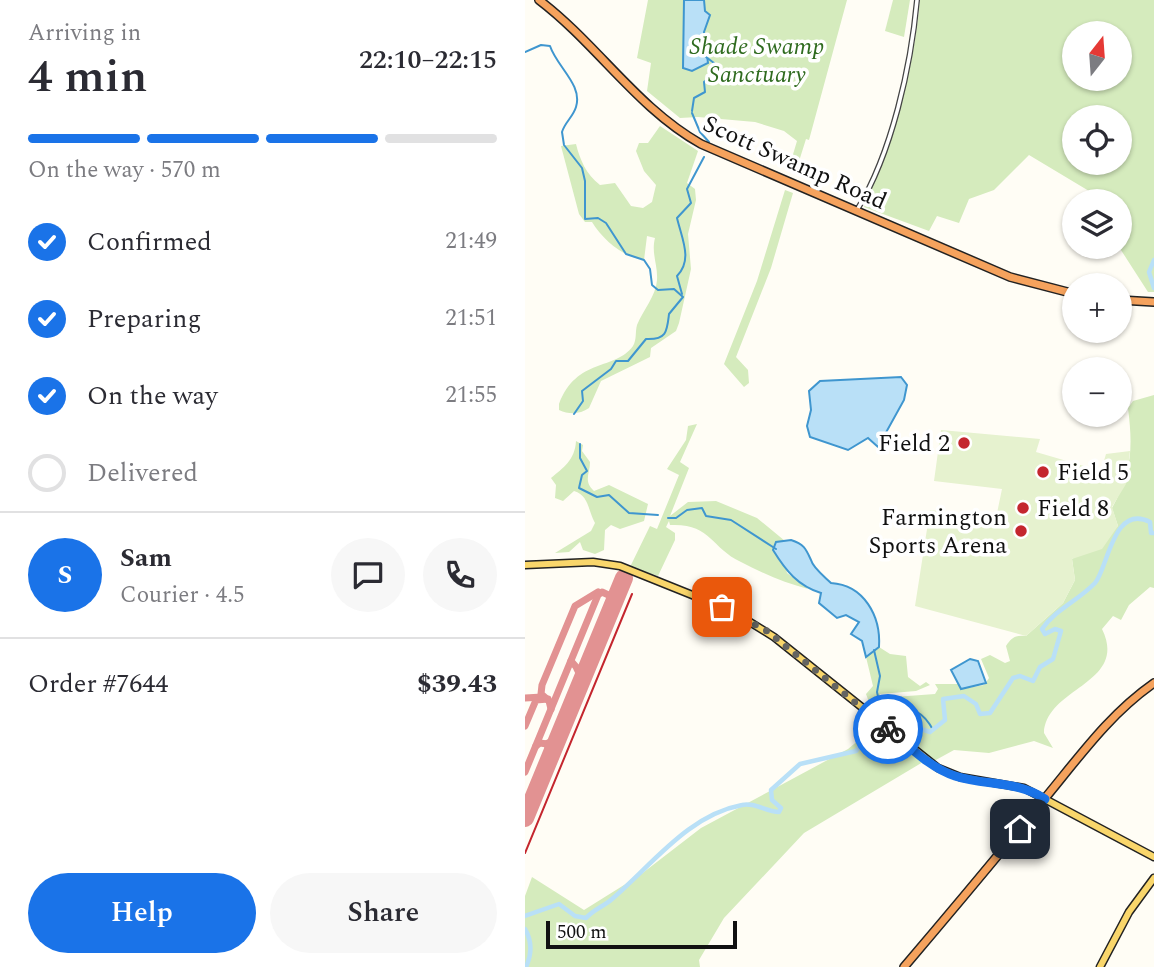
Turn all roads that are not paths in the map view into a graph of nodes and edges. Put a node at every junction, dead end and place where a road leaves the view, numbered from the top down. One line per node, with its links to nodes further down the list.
1 (539, 0): 3 (highway, Scott Swamp Road)
2 (917, 0): 3 (street)
3 (857, 210): 4 (highway, Scott Swamp Road)
4 (1062, 291)
5 (1132, 301): 6 (highway)
6 (1154, 302)
7 (525, 565): 9 (main road)
8 (1154, 682): 9 (highway)
9 (1045, 799): 10 (main road); 12 (highway)
10 (1154, 857)
11 (1154, 878): 13 (main road)
12 (904, 967)
13 (1100, 967)

